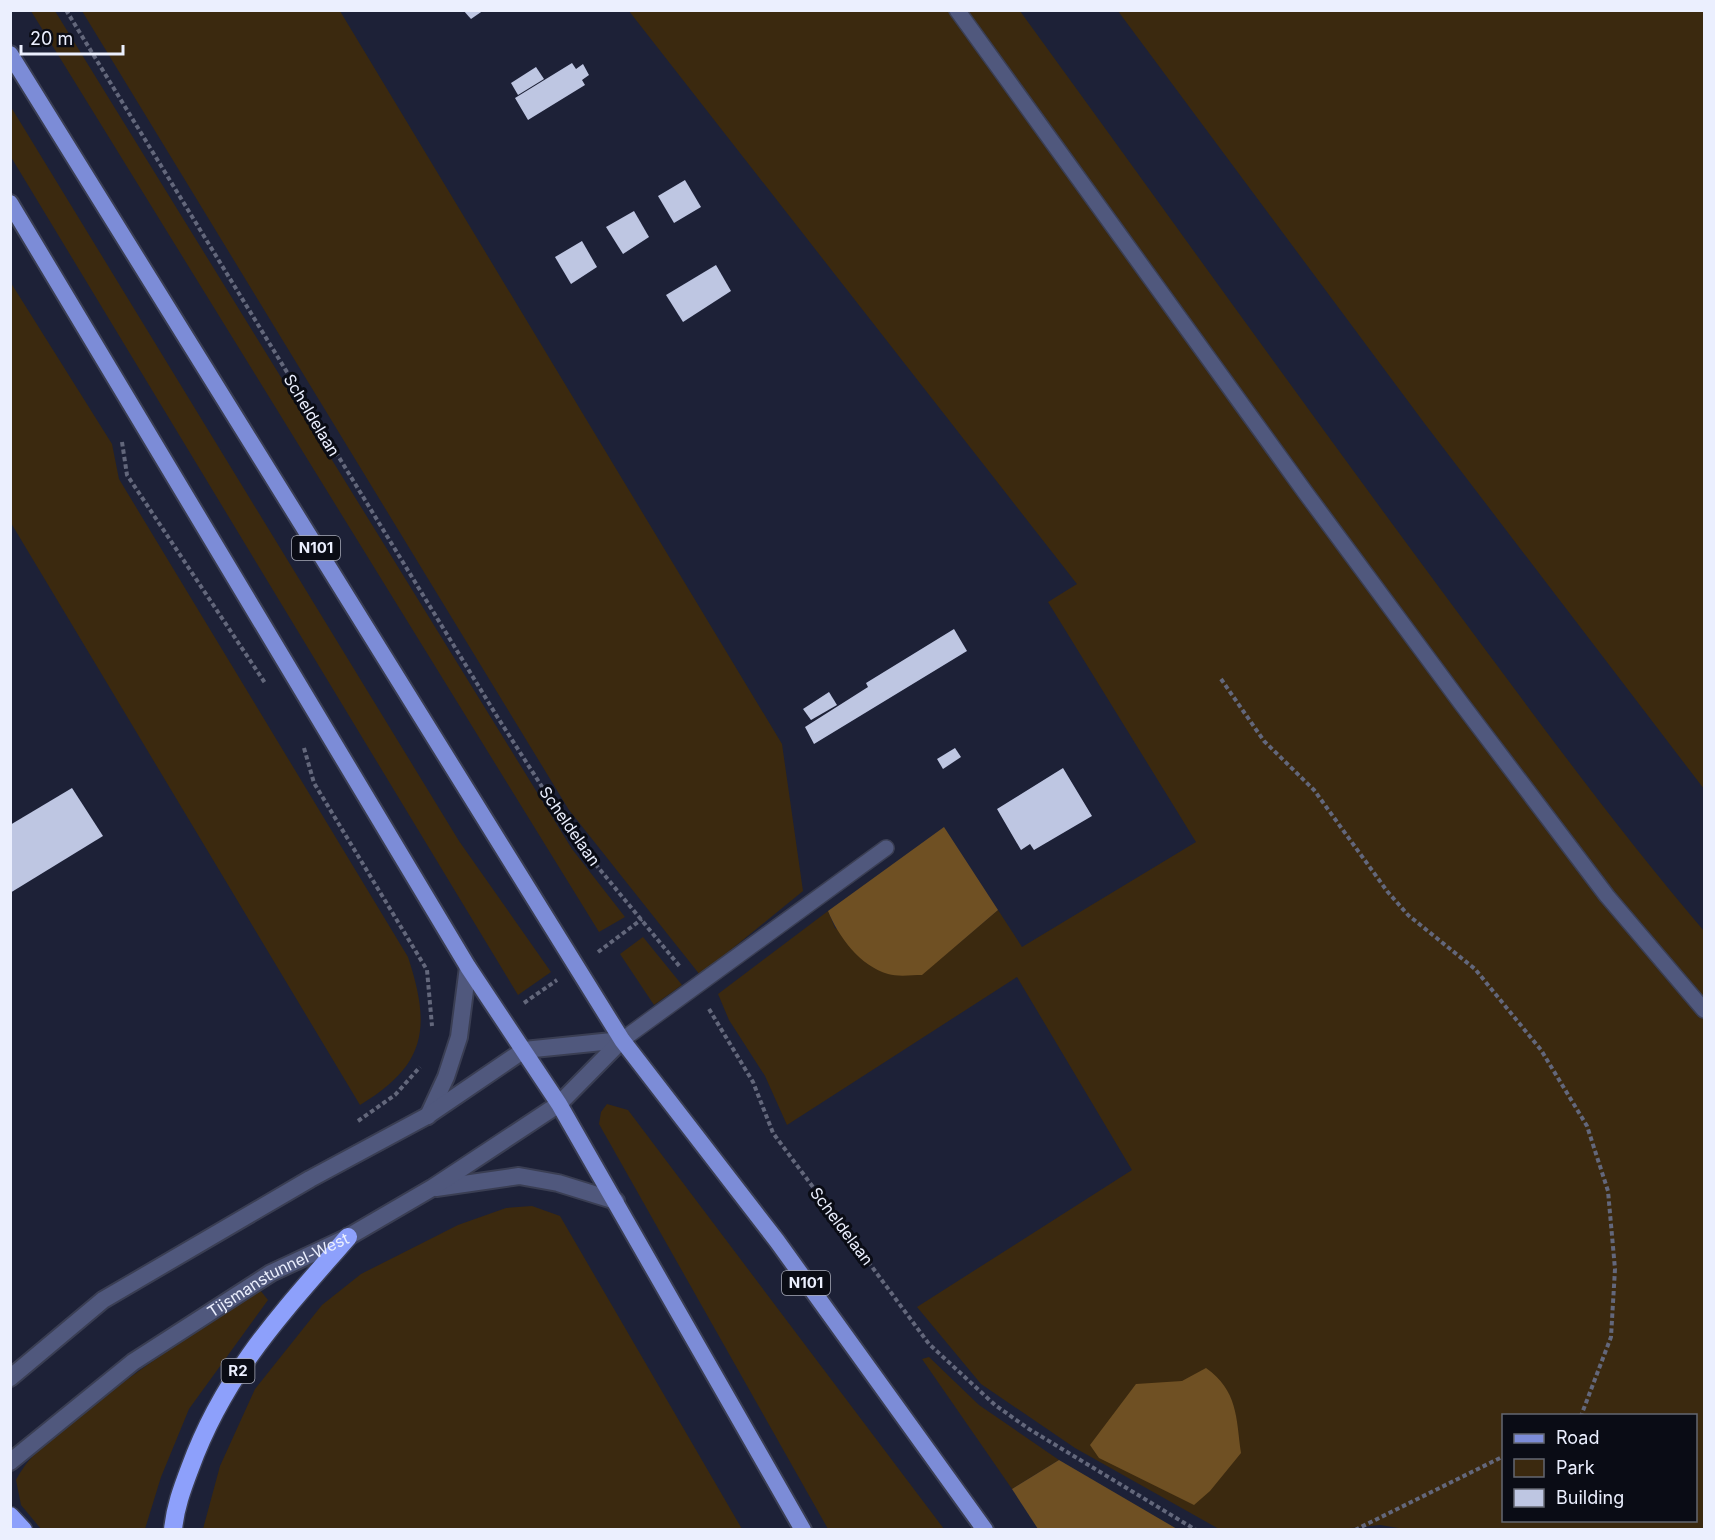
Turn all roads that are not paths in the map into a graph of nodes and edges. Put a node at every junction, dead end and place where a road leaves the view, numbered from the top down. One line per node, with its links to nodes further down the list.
1 (957, 10): 6 (lane)
2 (10, 54): 7 (main road, N101)
3 (10, 203): 5 (main road)
4 (886, 848): 7 (lane)
5 (468, 967): 8 (main road); 10 (street)
6 (1704, 1010)
7 (622, 1040): 8 (street); 9 (street, Tijsmanstunnel-West); 20 (main road, N101)
8 (524, 1050): 9 (main road); 10 (street)
9 (559, 1104): 11 (street, Tijsmanstunnel-West); 12 (main road)
10 (428, 1116): 14 (street)
11 (432, 1188): 12 (street); 13 (street, Tijsmanstunnel-West)
12 (616, 1201): 19 (main road)
13 (348, 1237): 15 (street, Tijsmanstunnel-West); 18 (highway, R2)
14 (10, 1378)
15 (10, 1462)
16 (10, 1516): 17 (highway)
17 (23, 1530)
18 (172, 1530)
19 (803, 1530)
20 (985, 1530)

